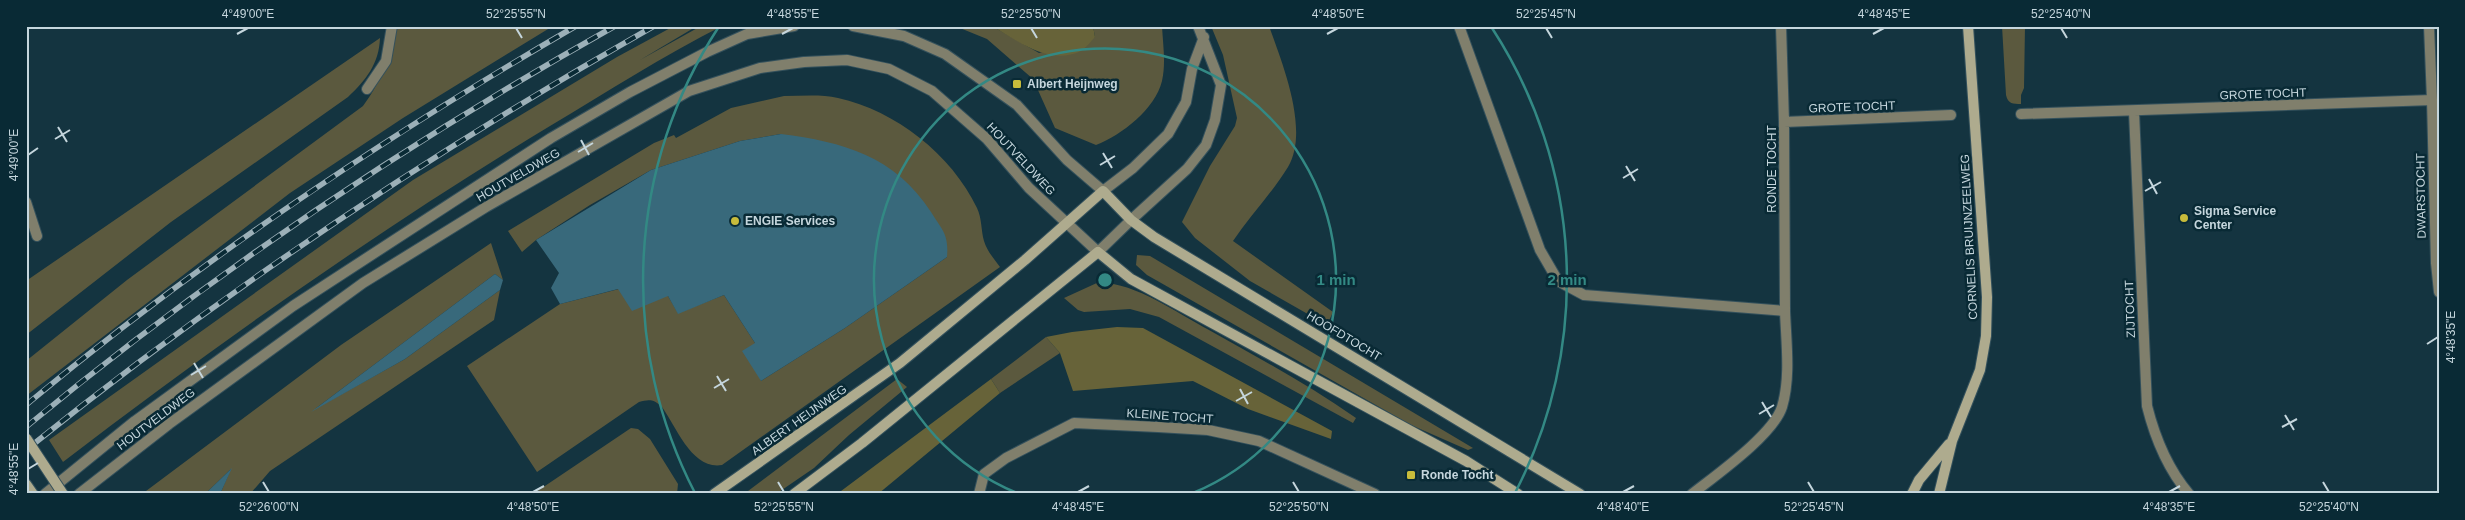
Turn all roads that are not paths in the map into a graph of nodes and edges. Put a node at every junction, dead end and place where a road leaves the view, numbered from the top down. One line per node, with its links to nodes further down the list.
1 (392, 26): 10 (street)
2 (794, 26): 28 (street, HOUTVELDWEG)
3 (853, 26): 16 (street)
4 (1198, 26): 9 (street)
5 (1459, 26): 23 (street)
6 (1781, 26): 15 (street, RONDE TOCHT)
7 (1968, 26): 25 (main road, CORNELIS BRUIJNZEELWEG)
8 (2429, 26): 11 (street)
9 (1204, 37): 16 (street); 18 (street)
10 (368, 90)
11 (2432, 100): 12 (street, GROTE TOCHT); 22 (street, DWARSTOCHT)
12 (2134, 112): 13 (street, GROTE TOCHT); 40 (street, ZIJTOCHT)
13 (2021, 114)
14 (1952, 116): 15 (street, GROTE TOCHT)
15 (1784, 122): 23 (street, RONDE TOCHT)
16 (1103, 190): 18 (main road, HOOFDTOCHT); 19 (main road, ALBERT HEIJNWEG)
17 (26, 202): 20 (street)
18 (1131, 220): 21 (street); 36 (main road, HOOFDTOCHT)
19 (1066, 223): 21 (street); 30 (street, HOUTVELDWEG); 31 (main road, ALBERT HEIJNWEG)
20 (37, 236)
21 (1098, 252): 32 (main road); 35 (main road)
22 (2439, 292)
23 (1785, 311): 37 (street, RONDE TOCHT)
24 (26, 438): 29 (main road, bridge)
25 (1952, 441): 38 (main road, CORNELIS BRUIJNZEELWEG); 39 (main road, CORNELIS BRUIJNZEELWEG)
26 (26, 484): 27 (main road)
27 (33, 494)
28 (46, 494)
29 (64, 494)
30 (79, 494)
31 (714, 494)
32 (794, 494)
33 (979, 494): 34 (street, KLEINE TOCHT)
34 (1375, 494)
35 (1518, 494)
36 (1580, 494)
37 (1692, 494)
38 (1912, 494)
39 (1939, 494)
40 (2189, 494)

